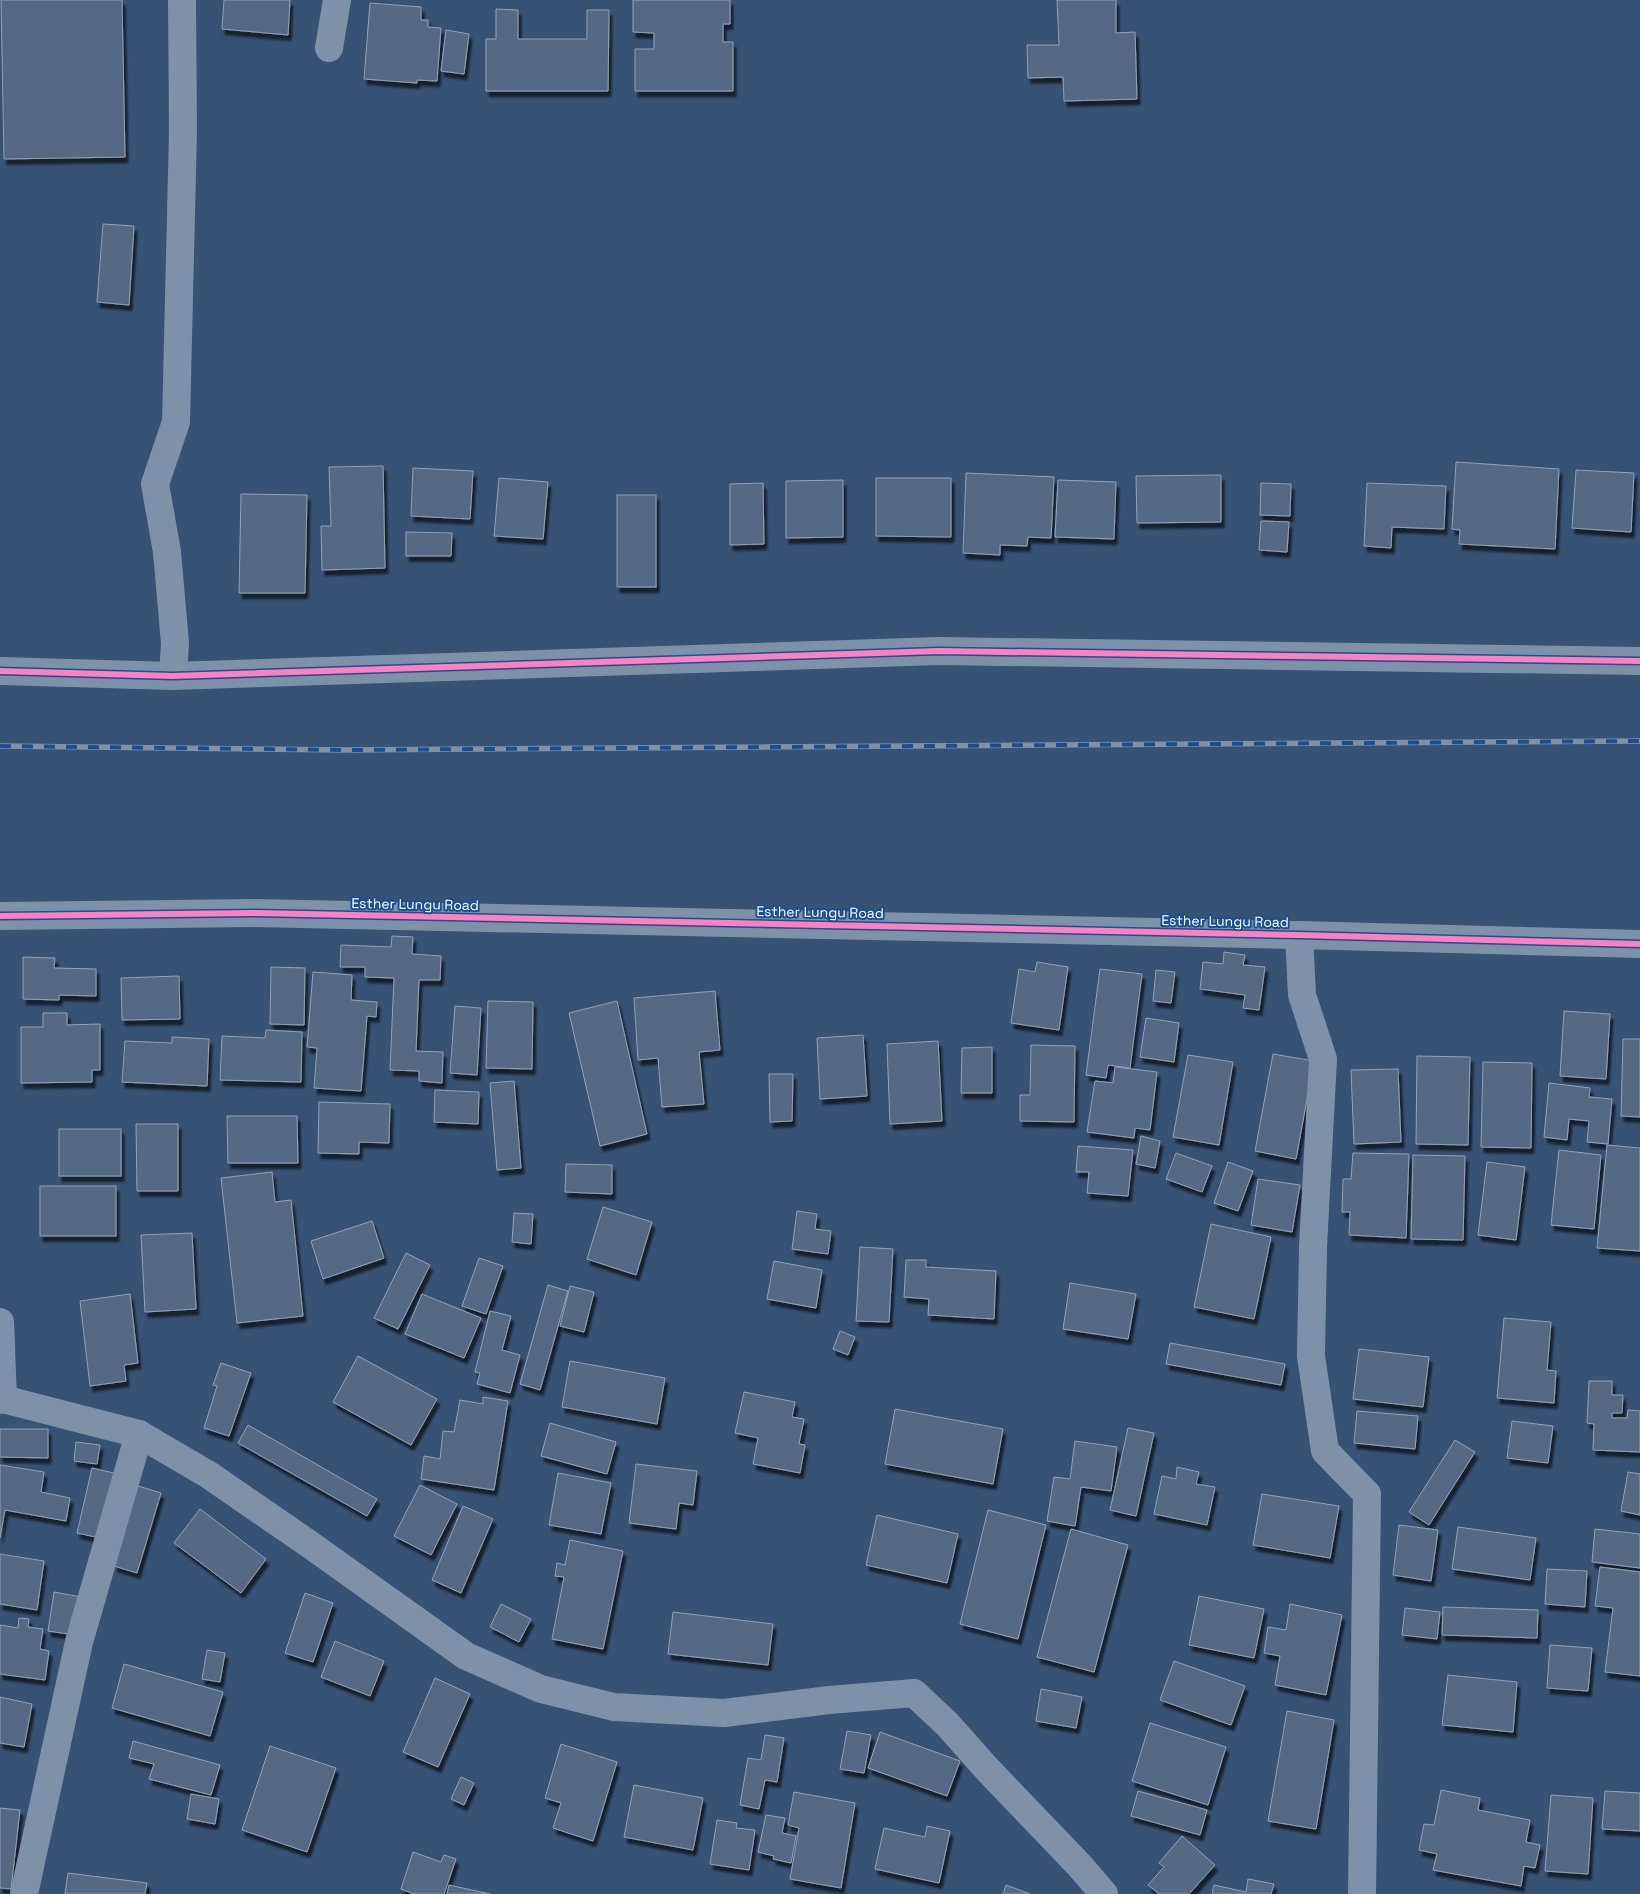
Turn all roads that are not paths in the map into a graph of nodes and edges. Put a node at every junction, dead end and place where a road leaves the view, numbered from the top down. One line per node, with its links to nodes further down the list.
1 (182, 0): 6 (street)
2 (337, 0): 3 (street)
3 (329, 48)
4 (1640, 662): 6 (street)
5 (0, 671): 6 (street)
6 (174, 676)
7 (0, 916): 8 (street, Esther Lungu Road)
8 (1299, 935): 9 (street, Esther Lungu Road); 15 (street)
9 (1640, 944)
10 (0, 1322): 11 (street)
11 (2, 1400): 12 (street)
12 (139, 1434): 13 (street); 14 (street)
13 (24, 1894)
14 (1104, 1894)
15 (1362, 1894)

